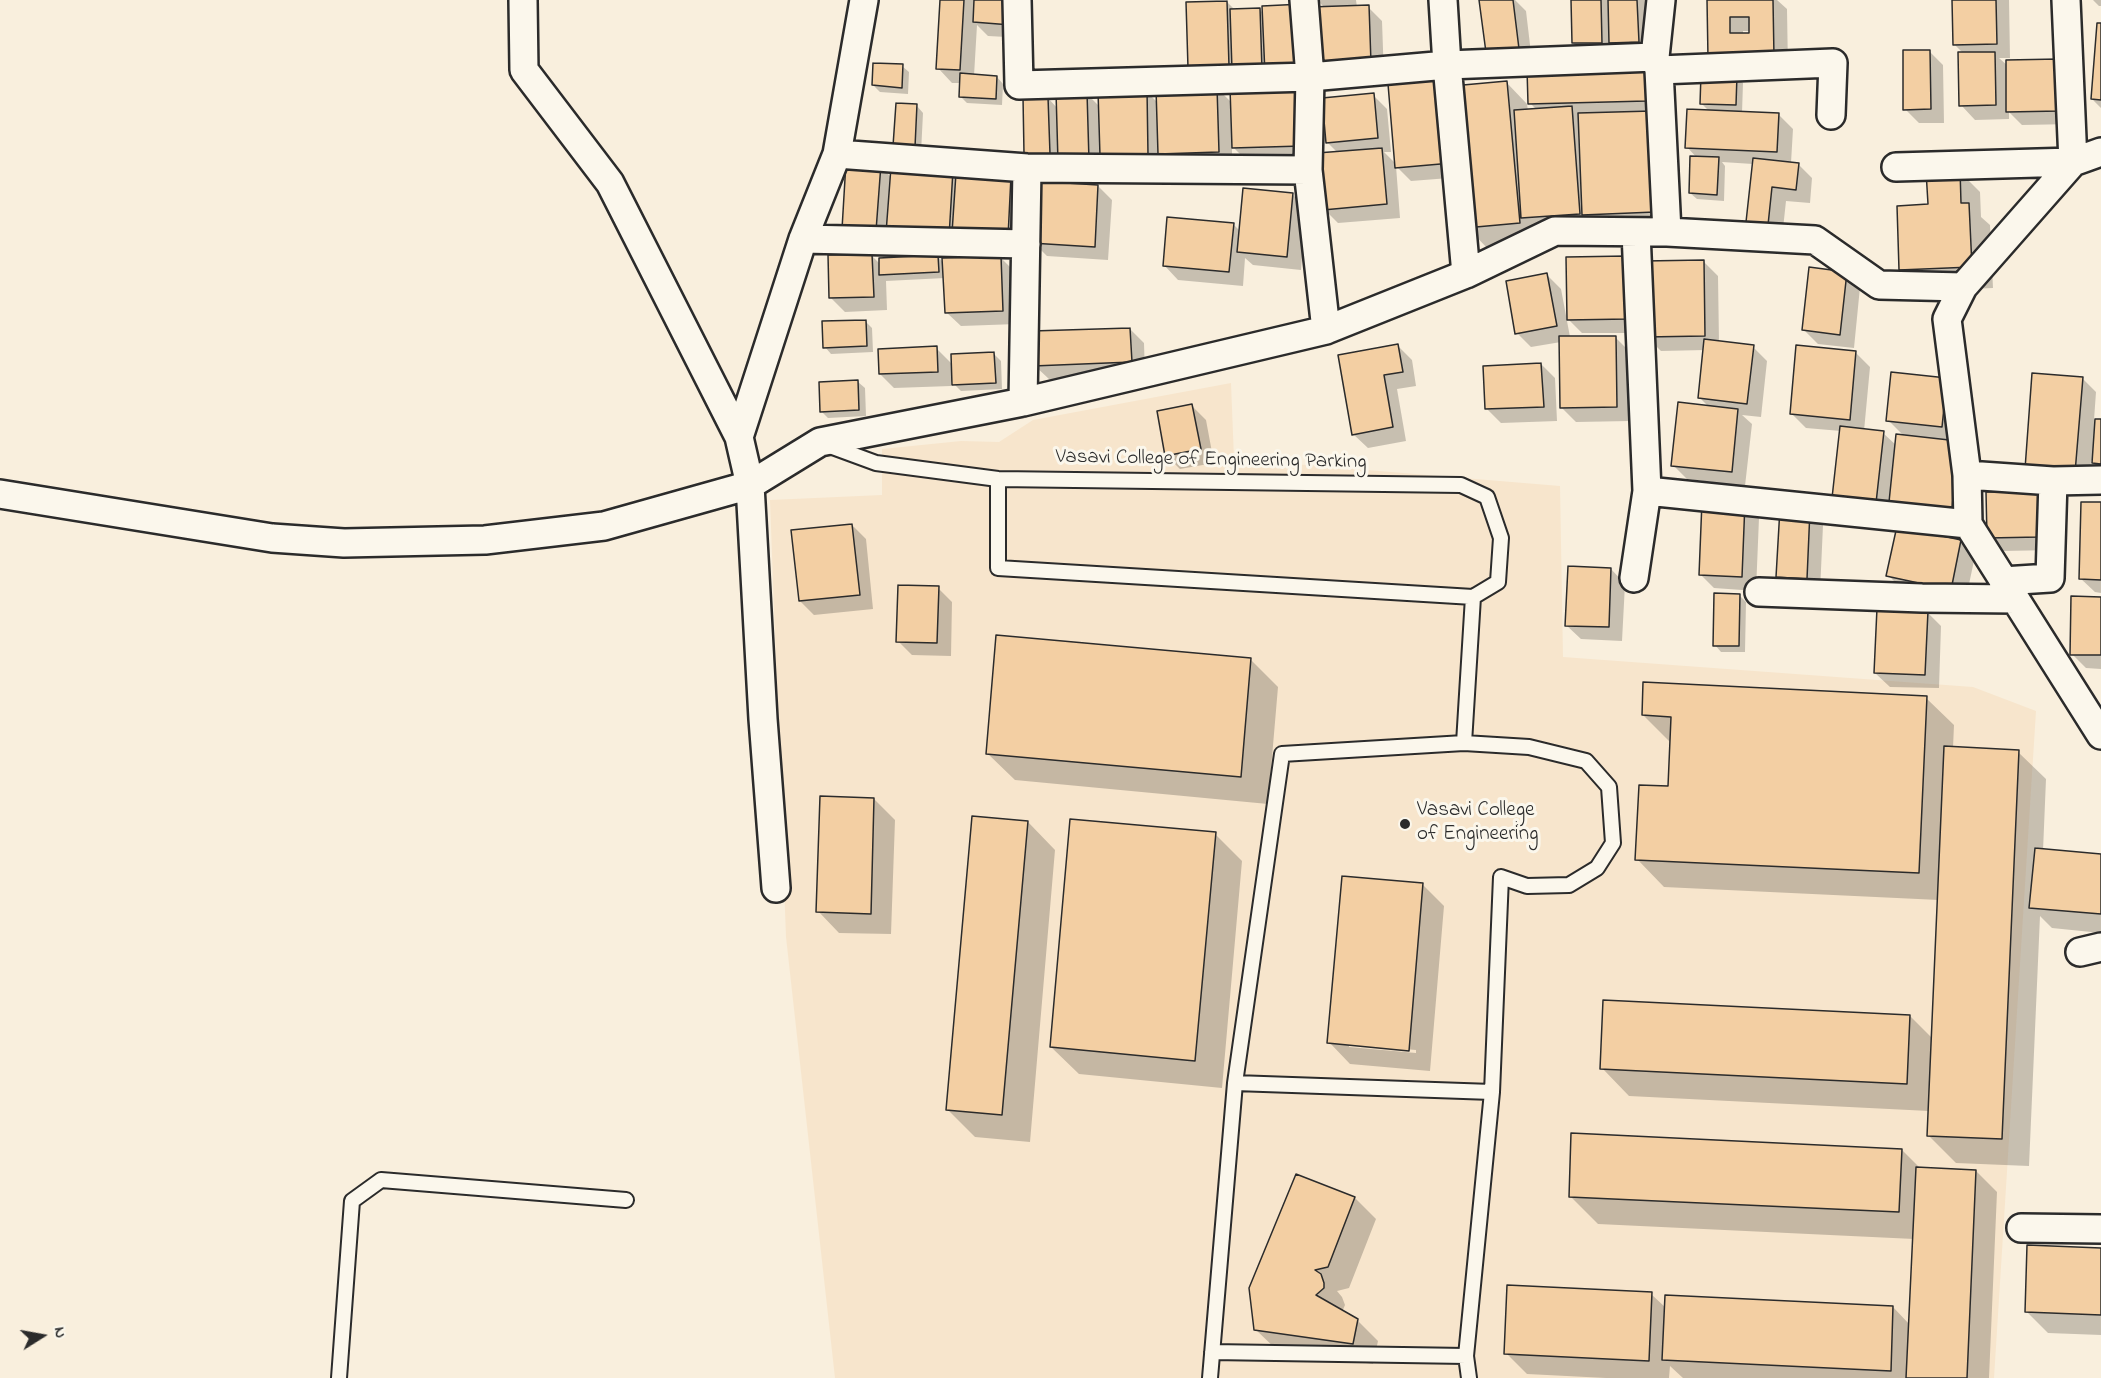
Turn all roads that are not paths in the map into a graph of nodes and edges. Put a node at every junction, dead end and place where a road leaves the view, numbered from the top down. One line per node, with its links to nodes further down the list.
1 (523, 0): 26 (street)
2 (864, 0): 13 (street)
3 (1017, 0): 10 (street)
4 (1304, 0): 10 (street)
5 (1443, 0): 9 (street)
6 (1661, 0): 8 (street)
7 (2066, 0): 14 (street)
8 (1657, 63): 9 (street); 11 (street); 19 (street)
9 (1447, 65): 10 (street); 22 (street)
10 (1310, 77): 17 (street)
11 (1832, 115)
12 (2101, 152): 14 (street)
13 (837, 154): 16 (street); 20 (street)
14 (2073, 162): 15 (street); 23 (street)
15 (1896, 167)
16 (1028, 168): 17 (street); 21 (street)
17 (1308, 170): 24 (street)
18 (1636, 232): 19 (street); 22 (street); 33 (street)
19 (1668, 232): 23 (street)
20 (803, 238): 21 (street); 26 (street)
21 (1026, 244): 25 (street)
22 (1466, 274): 24 (street)
23 (1963, 287): 28 (street)
24 (1326, 330): 25 (street)
25 (1023, 402): 27 (street)
26 (739, 436): 32 (street)
27 (820, 442): 29 (lane, Vasavi College of Engineering Parking); 32 (street)
28 (1967, 475): 31 (street); 35 (street)
29 (998, 479): 39 (lane); 39 (lane, Vasavi College of Engineering Parking)
30 (2101, 480): 31 (street)
31 (2053, 481): 37 (street)
32 (750, 485): 34 (street); 42 (street)
33 (1647, 491): 35 (street); 36 (street)
34 (0, 494)
35 (1968, 524): 37 (street)
36 (1634, 578)
37 (2009, 590): 38 (street); 40 (street)
38 (1759, 592)
39 (1473, 597): 41 (lane)
40 (2101, 735)
41 (1464, 742): 43 (lane); 44 (lane)
42 (776, 888)
43 (1235, 1083): 44 (lane); 48 (lane)
44 (1492, 1092): 49 (lane)
45 (626, 1200): 50 (lane)
46 (2021, 1228): 47 (street)
47 (2101, 1229)
48 (1212, 1352): 49 (lane); 51 (lane)
49 (1466, 1356): 52 (lane)
50 (339, 1378)
51 (1210, 1378)
52 (1469, 1378)

